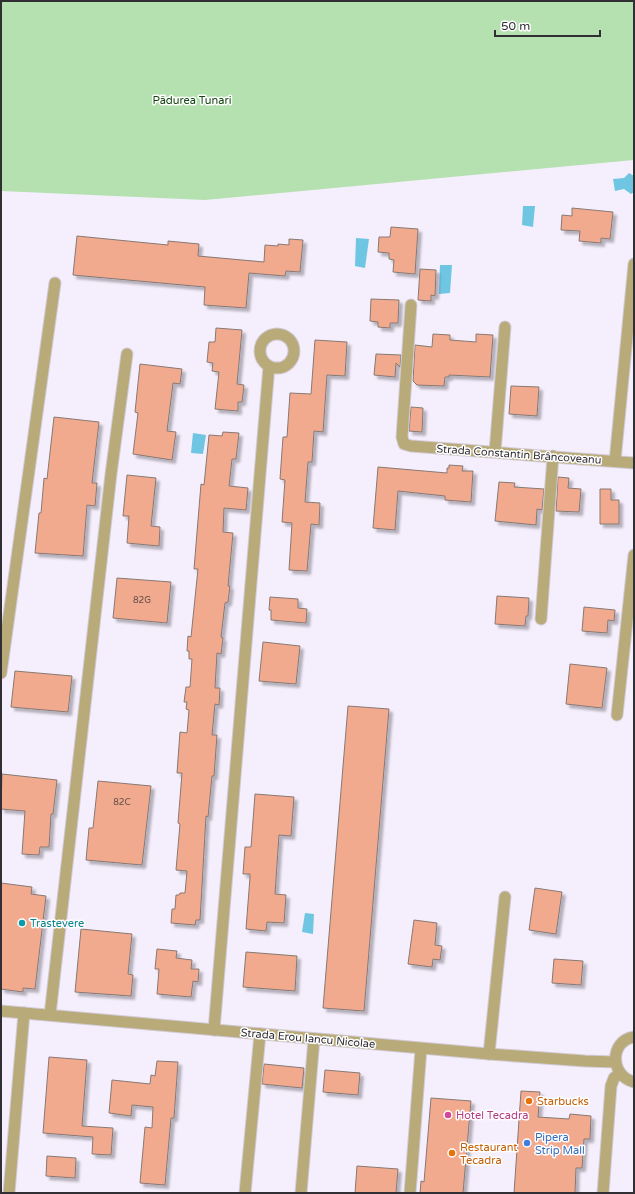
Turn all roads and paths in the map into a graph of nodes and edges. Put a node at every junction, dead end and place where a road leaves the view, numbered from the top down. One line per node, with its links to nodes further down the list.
1 (634, 264): 9 (street)
2 (55, 283): 13 (street)
3 (412, 305): 7 (street, Strada Constantin Brâncoveanu)
4 (505, 327): 7 (street)
5 (127, 354): 18 (street)
6 (268, 366): 19 (street)
7 (495, 452): 8 (street, Strada Constantin Brâncoveanu)
8 (553, 456): 9 (street, Strada Constantin Brâncoveanu); 12 (street)
9 (615, 461): 10 (street, Strada Constantin Brâncoveanu)
10 (634, 463)
11 (634, 555): 14 (street)
12 (541, 619)
13 (1, 673)
14 (617, 715)
15 (505, 897): 24 (street)
16 (1, 1011): 17 (street, Strada Erou Iancu Nicolae)
17 (24, 1013): 18 (street, Strada Erou Iancu Nicolae); 28 (street)
18 (50, 1015): 19 (street, Strada Erou Iancu Nicolae)
19 (214, 1030): 20 (street, Strada Erou Iancu Nicolae)
20 (260, 1034): 22 (street, Strada Erou Iancu Nicolae); 29 (street)
21 (634, 1036): 25 (street)
22 (314, 1039): 23 (street, Strada Erou Iancu Nicolae); 30 (street)
23 (421, 1049): 24 (street, Strada Erou Iancu Nicolae); 31 (street)
24 (488, 1054): 25 (street, Strada Erou Iancu Nicolae)
25 (615, 1062): 26 (street)
26 (620, 1073): 27 (street); 32 (street)
27 (634, 1082)
28 (9, 1193)
29 (245, 1193)
30 (301, 1193)
31 (410, 1193)
32 (603, 1193)

